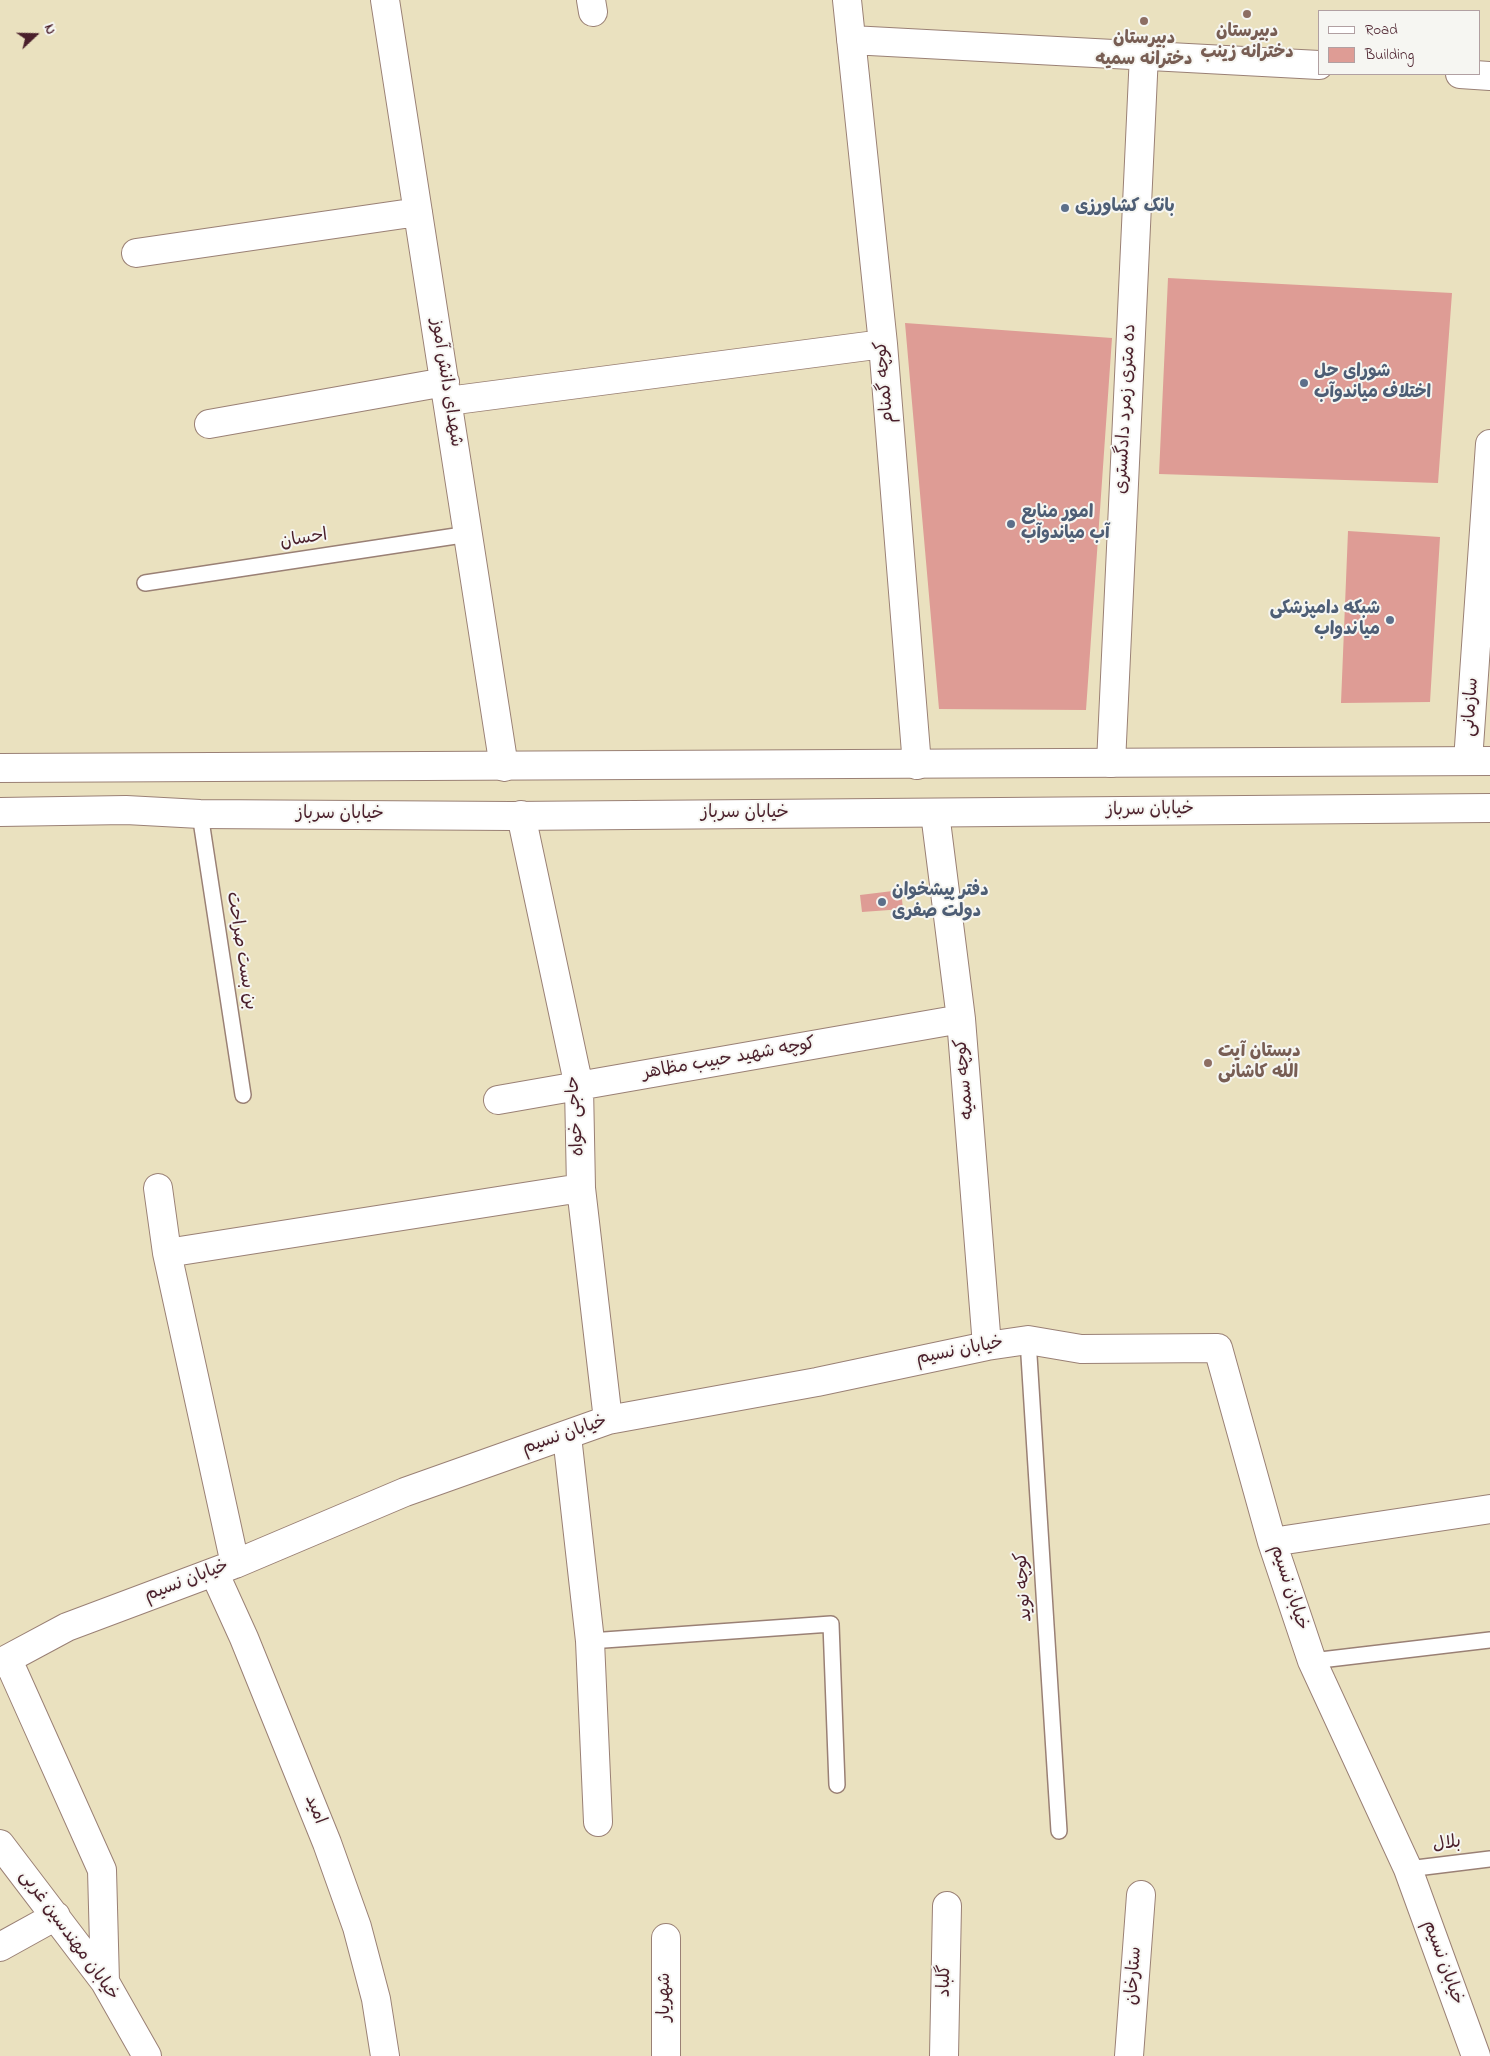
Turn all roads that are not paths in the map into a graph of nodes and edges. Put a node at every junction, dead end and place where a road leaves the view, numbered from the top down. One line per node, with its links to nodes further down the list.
1 (385, 0): 8 (street, شهدای دانش آموز)
2 (847, 0): 3 (street, کوچه گمنام)
3 (851, 40): 4 (street); 10 (street, کوچه گمنام)
4 (1144, 54): 5 (street); 17 (street, ده متری زمرد دادگستری)
5 (1318, 65)
6 (1475, 75): 7 (street)
7 (1490, 76)
8 (418, 212): 9 (street); 11 (street, شهدای دانش آموز)
9 (136, 253)
10 (882, 344): 11 (street); 18 (street, کوچه گمنام)
11 (446, 392): 12 (street); 14 (street, شهدای دانش آموز)
12 (209, 424)
13 (1490, 444): 16 (street, سازمانی)
14 (469, 534): 15 (lane, احسان); 20 (street, شهدای دانش آموز)
15 (145, 584)
16 (1479, 761): 17 (street)
17 (1111, 764): 18 (street)
18 (917, 765): 20 (street)
19 (65, 767): 20 (street); 21 (street); 23 (street)
20 (504, 767)
21 (0, 768)
22 (1490, 808): 25 (street, خیابان سرباز)
23 (64, 811): 24 (street, خیابان سرباز); 26 (street, خیابان سرباز)
24 (0, 812)
25 (935, 813): 27 (street, خیابان سرباز); 28 (street, کوچه سمیه)
26 (200, 814): 27 (street, خیابان سرباز); 30 (lane, بن بست صراحت)
27 (521, 816): 29 (street, حاجی خواه)
28 (961, 1019): 29 (street, کوچه شهید حبیب مظاهر); 36 (street, کوچه سمیه)
29 (579, 1087): 31 (street, کوچه شهید حبیب مظاهر); 33 (street, حاجی خواه)
30 (243, 1095)
31 (498, 1100)
32 (158, 1188): 34 (street, امید)
33 (581, 1188): 34 (street); 37 (street, حاجی خواه)
34 (167, 1253): 41 (street, امید)
35 (1028, 1340): 36 (street, خیابان نسیم); 40 (street, خیابان نسیم); 48 (lane, کوچه نوید)
36 (987, 1346): 37 (street, خیابان نسیم)
37 (608, 1420): 38 (street, خیابان نسیم)
38 (567, 1436): 41 (street, خیابان نسیم); 43 (street)
39 (1490, 1510): 40 (street)
40 (1272, 1542): 45 (street, خیابان نسیم)
41 (225, 1568): 44 (street, خیابان نسیم); 59 (street, امید)
42 (1490, 1640): 45 (lane)
43 (590, 1641): 46 (lane); 47 (street)
44 (4, 1661): 57 (street)
45 (1312, 1661): 51 (street, خیابان نسیم)
46 (837, 1785)
47 (598, 1822)
48 (1059, 1832)
49 (0, 1844): 54 (street, خیابان مهندسین غربی)
50 (1490, 1859): 51 (lane, بلال)
51 (1408, 1869): 63 (street, خیابان نسیم)
52 (1141, 1895): 62 (street, ستارخان)
53 (947, 1906): 61 (street, گلباد)
54 (56, 1916): 56 (street); 57 (street, خیابان مهندسین غربی)
55 (666, 1938): 60 (street, شهریار)
56 (0, 1947)
57 (105, 1982): 58 (street, خیابان مهندسین غربی)
58 (147, 2056)
59 (385, 2056)
60 (666, 2056)
61 (944, 2056)
62 (1129, 2056)
63 (1476, 2056)

